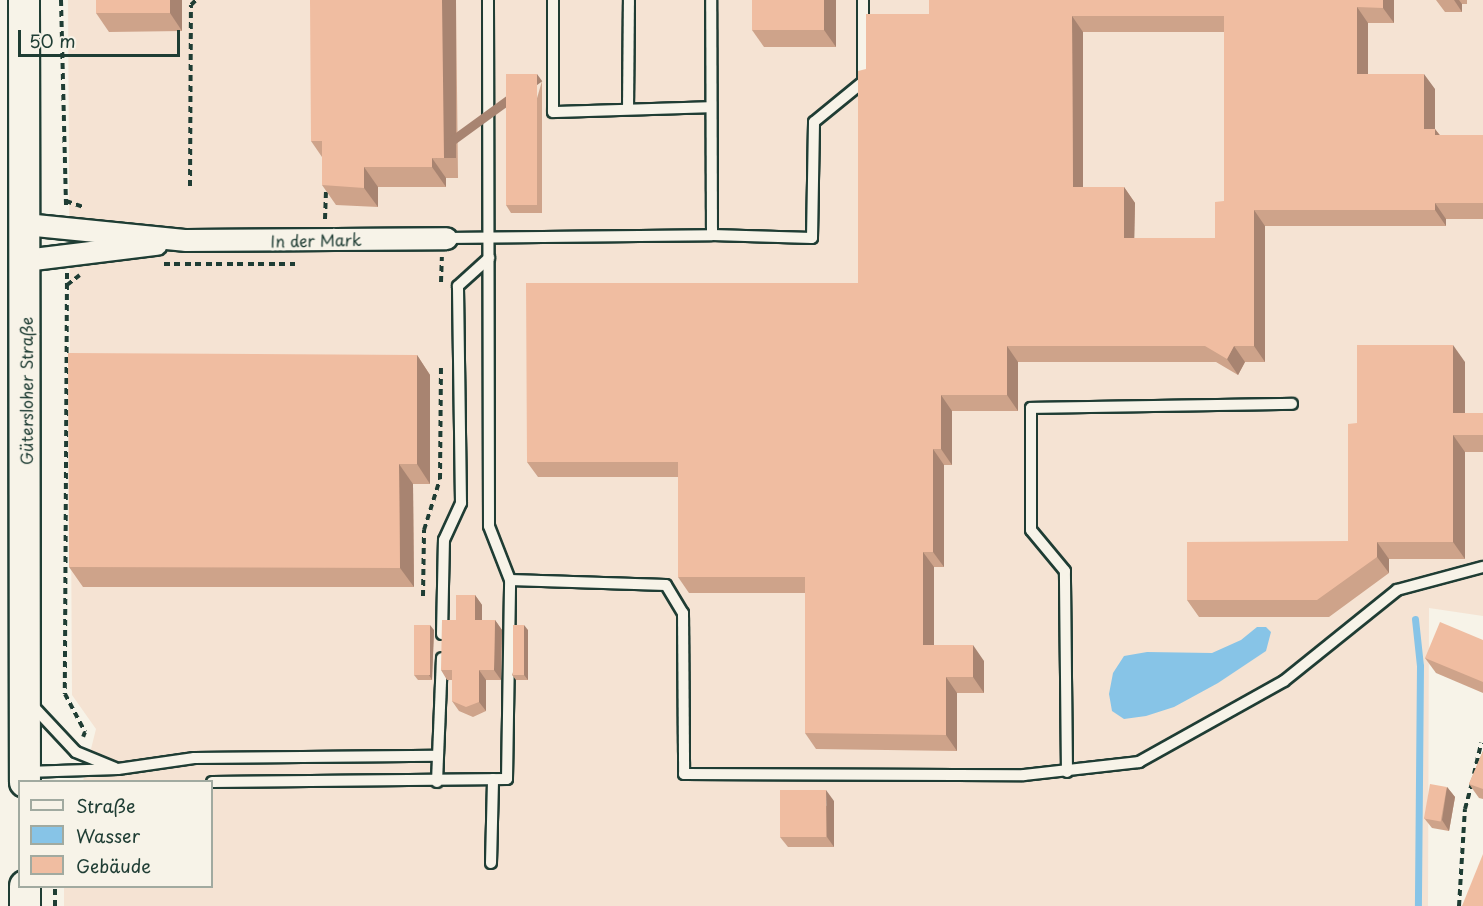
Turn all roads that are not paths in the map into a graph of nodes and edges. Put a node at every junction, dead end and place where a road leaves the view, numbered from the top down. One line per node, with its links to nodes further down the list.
1 (24, 0): 9 (main road, Gütersloher Straße)
2 (488, 0): 10 (lane)
3 (552, 0): 8 (lane)
4 (629, 0): 8 (lane)
5 (711, 0): 7 (lane)
6 (863, 0): 11 (lane)
7 (711, 107): 8 (lane); 11 (lane)
8 (628, 109)
9 (25, 224): 13 (street, In der Mark); 15 (main road, Gütersloher Straße)
10 (489, 234): 11 (lane); 12 (lane); 14 (lane)
11 (712, 235)
12 (444, 238): 13 (street, In der Mark)
13 (186, 240): 15 (street, In der Mark)
14 (489, 258): 18 (lane); 20 (lane)
15 (25, 260): 19 (main road, Gütersloher Straße)
16 (1292, 404): 22 (lane)
17 (1483, 567): 22 (lane)
18 (510, 580): 22 (lane); 24 (lane)
19 (27, 698): 21 (lane); 23 (main road, Gütersloher Straße)
20 (438, 756): 21 (lane); 26 (lane)
21 (118, 769): 23 (lane)
22 (1067, 772)
23 (26, 777)
24 (493, 779): 26 (lane); 27 (lane)
25 (213, 782): 26 (lane)
26 (437, 782)
27 (491, 863)
28 (25, 888): 29 (main road)
29 (25, 906)

